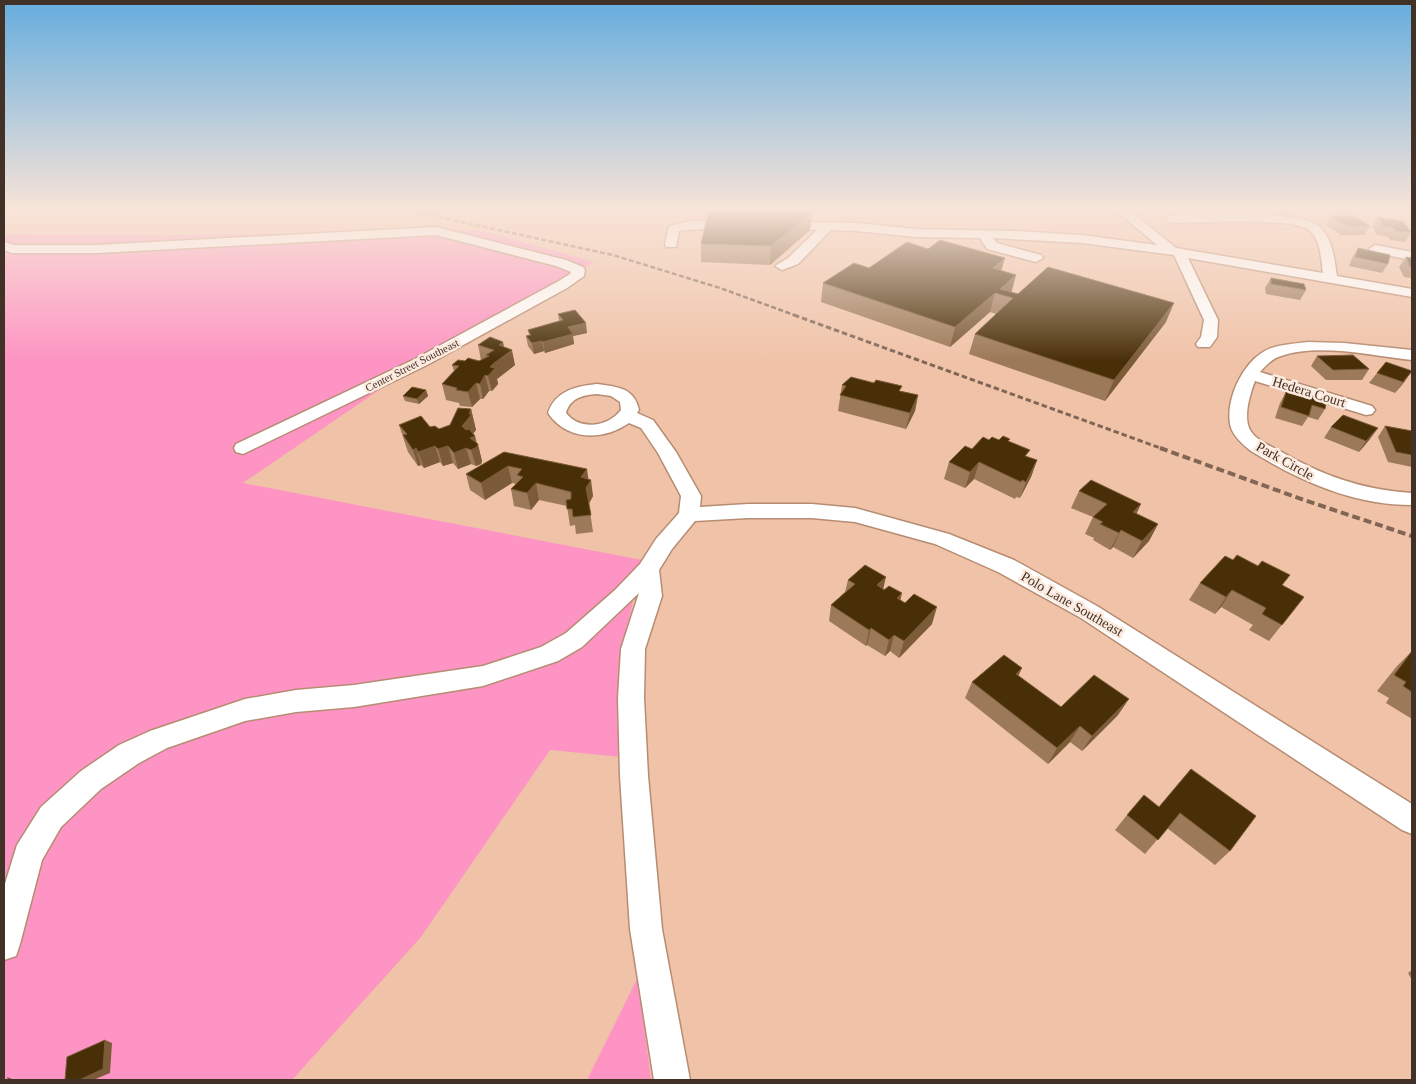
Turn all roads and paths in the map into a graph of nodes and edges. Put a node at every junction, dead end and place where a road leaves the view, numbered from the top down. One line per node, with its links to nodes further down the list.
1 (548, 260): 15 (street, Center Street Southeast)
2 (794, 260): 7 (street)
3 (1180, 260): 10 (street)
4 (1229, 260): 8 (street)
5 (1262, 260): 8 (street)
6 (1328, 260): 8 (street)
7 (782, 266)
8 (1330, 274): 9 (street)
9 (1412, 292)
10 (1204, 344)
11 (1412, 355): 12 (street, Park Circle)
12 (1252, 375): 13 (street, Hedera Court); 16 (street, Park Circle)
13 (1366, 410)
14 (627, 415): 17 (street)
15 (243, 448)
16 (1412, 499)
17 (689, 515): 18 (street); 19 (street, Polo Lane Southeast)
18 (648, 570): 20 (street); 21 (street)
19 (1412, 820)
20 (4, 944)
21 (672, 1080)

